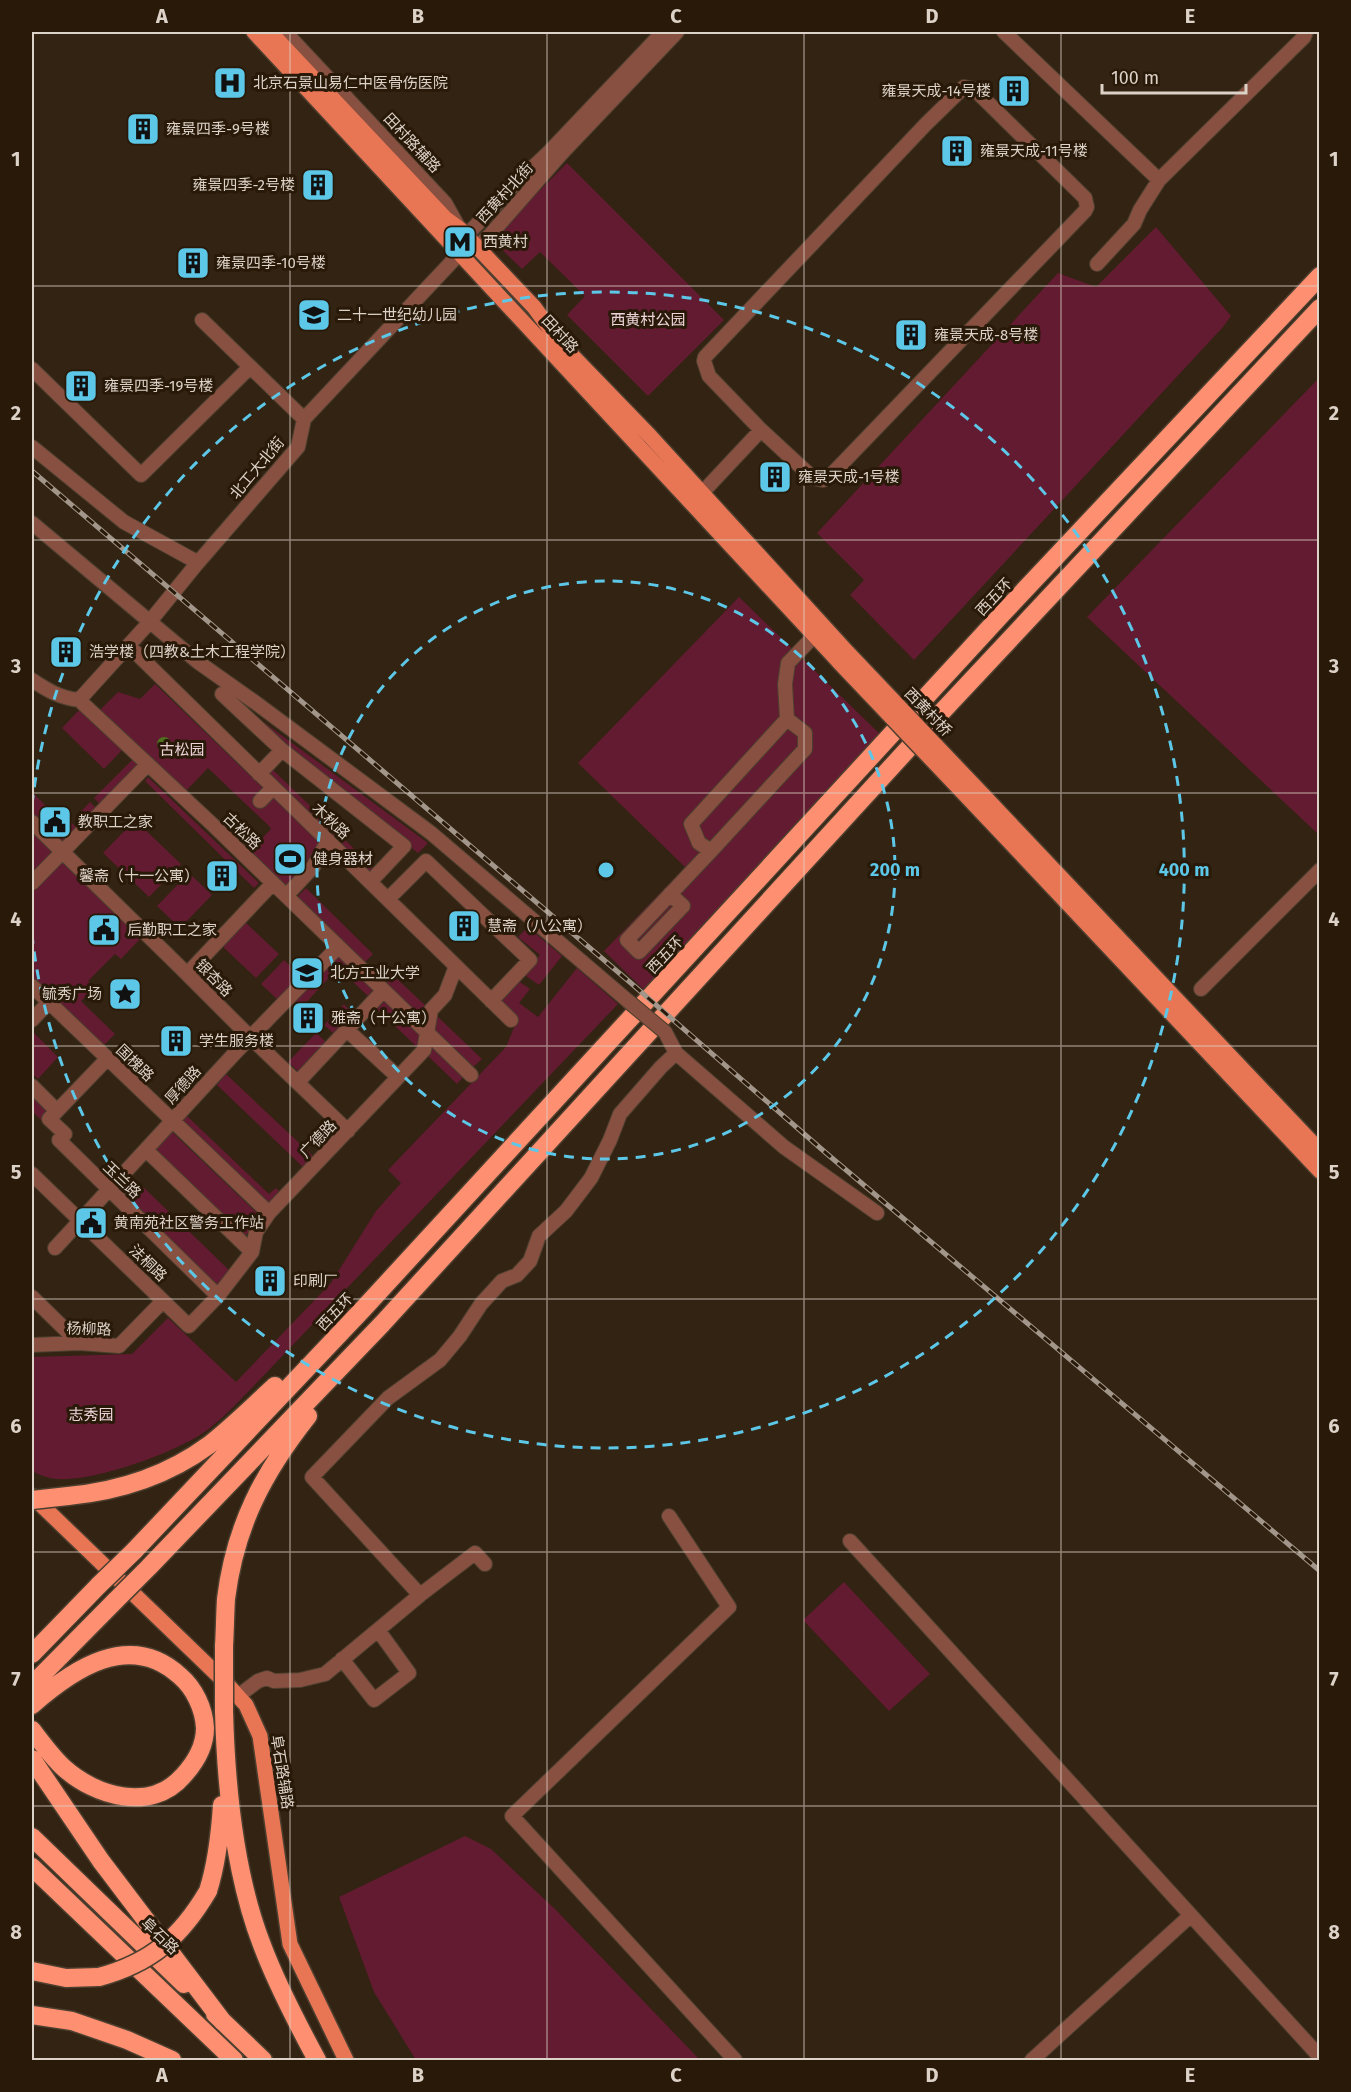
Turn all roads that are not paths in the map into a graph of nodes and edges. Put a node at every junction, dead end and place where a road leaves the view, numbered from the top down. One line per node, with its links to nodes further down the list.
1 (254, 32): 11 (main road, 田村路)
2 (270, 32): 9 (main road, 田村路)
3 (285, 32): 9 (street, 田村路辅路)
4 (663, 32): 9 (street, 西黄村北街)
5 (677, 32): 10 (street, 西黄村北街)
6 (1004, 32): 8 (street)
7 (1306, 32): 8 (street)
8 (1159, 180): 12 (street)
9 (463, 233): 10 (main road, 田村路); 11 (street, 西黄村北街)
10 (476, 248): 11 (street, 西黄村北街); 21 (main road, 田村路)
11 (460, 253): 18 (street, 北工大北街); 25 (main road, 田村路)
12 (1096, 264)
13 (1320, 276): 84 (highway, 西五环)
14 (1320, 308): 85 (highway)
15 (202, 320): 16 (street)
16 (250, 368): 17 (street); 18 (street)
17 (32, 369)
18 (304, 419): 23 (street, 北工大北街)
19 (761, 430): 19 (street); 21 (street)
20 (32, 447): 23 (street)
21 (701, 494): 27 (main road, 田村路)
22 (32, 523): 24 (street)
23 (197, 562): 24 (street, 北工大北街)
24 (148, 623): 26 (street, 北工大北街); 62 (street, bridge)
25 (815, 635): 27 (main road, 田村路); 31 (street)
26 (129, 646): 30 (street, 北工大北街); 34 (street, 木秋路)
27 (843, 657): 36 (main road, 西黄村桥, bridge)
28 (32, 680): 30 (street, 古松路)
29 (222, 694): 32 (street)
30 (79, 700): 33 (street, 古松路)
31 (787, 719): 40 (street); 40 (street)
32 (282, 750): 34 (street); 43 (street)
33 (148, 764): 41 (street); 44 (street, 古松路)
34 (259, 774): 35 (street, 木秋路)
35 (273, 788): 37 (street); 39 (street, 木秋路)
36 (978, 800): 72 (main road); 73 (main road)
37 (260, 801)
38 (32, 822): 41 (street, 银杏路)
39 (328, 841): 43 (street, 木秋路); 47 (street)
40 (711, 851): 46 (street)
41 (62, 852): 45 (street); 51 (street, 银杏路)
42 (1320, 870): 53 (street)
43 (370, 882): 48 (street, 木秋路)
44 (273, 883): 47 (street, 古松路); 51 (street)
45 (32, 884)
46 (670, 894)
47 (286, 896): 49 (street, 古松路)
48 (388, 899): 50 (street, 木秋路); 55 (street)
49 (338, 947): 54 (street, 古松路); 61 (street, 厚德路)
50 (456, 966): 55 (street, 木秋路); 60 (street, 广德路)
51 (187, 974): 61 (street, 银杏路)
52 (32, 986): 56 (street, 国槐路)
53 (1201, 989)
54 (383, 991): 59 (street); 60 (street, 古松路)
55 (491, 1001): 58 (street, 木秋路)
56 (49, 1002): 57 (street); 63 (street, 国槐路)
57 (32, 1020)
58 (511, 1020)
59 (347, 1029): 65 (street); 66 (street)
60 (426, 1033): 64 (street, 古松路); 65 (street, 广德路)
61 (250, 1037): 66 (street, 银杏路); 69 (street, 厚德路)
62 (676, 1053): 77 (street); 93 (street)
63 (107, 1059): 68 (street); 69 (street, 国槐路)
64 (471, 1074)
65 (398, 1077): 70 (street, 广德路)
66 (298, 1082): 70 (street, 银杏路)
67 (32, 1086): 68 (street, 玉兰路)
68 (57, 1111): 75 (street, 玉兰路)
69 (172, 1121): 71 (street, 厚德路); 76 (street, 国槐路)
70 (348, 1131): 76 (street, 广德路)
71 (146, 1150): 75 (street, 厚德路); 80 (street)
72 (1320, 1151)
73 (1320, 1171)
74 (32, 1174): 78 (street, 法桐路)
75 (109, 1190): 78 (street, 厚德路); 81 (street, 玉兰路)
76 (269, 1213): 80 (street, 广德路)
77 (877, 1213)
78 (80, 1221): 79 (street, 厚德路); 83 (street, 法桐路)
79 (55, 1248)
80 (252, 1252): 81 (street, 广德路)
81 (218, 1296): 86 (street, 广德路)
82 (32, 1297): 87 (street)
83 (163, 1301): 86 (street, 法桐路); 87 (street, 杨柳路)
84 (364, 1308): 89 (highway, bridge); 95 (highway, 西五环, bridge)
85 (382, 1324): 97 (highway, bridge); 102 (highway, bridge)
86 (189, 1326)
87 (79, 1343): 88 (street, 杨柳路)
88 (32, 1345)
89 (32, 1498): 98 (main road, 阜石路辅路)
90 (669, 1516): 117 (street)
91 (850, 1541): 105 (street)
92 (486, 1564): 93 (street)
93 (420, 1595): 94 (street)
94 (378, 1630): 96 (street); 96 (street)
95 (32, 1654)
96 (342, 1659): 98 (street)
97 (38, 1685): 99 (highway); 100 (highway)
98 (238, 1696): 116 (main road, 阜石路辅路)
99 (32, 1705)
100 (32, 1730)
101 (32, 1759): 110 (highway)
102 (225, 1763): 106 (highway, bridge); 115 (highway)
103 (32, 1838): 110 (highway, 阜石路)
104 (32, 1867): 113 (highway)
105 (1190, 1916): 111 (street); 118 (street)
106 (32, 1971)
107 (32, 2001): 109 (highway)
108 (32, 2015): 109 (highway)
109 (72, 2021): 112 (highway)
110 (224, 2022): 114 (highway, 阜石路)
111 (1320, 2057)
112 (172, 2061)
113 (234, 2061)
114 (263, 2061)
115 (317, 2061)
116 (346, 2061)
117 (735, 2061)
118 (1032, 2061)

